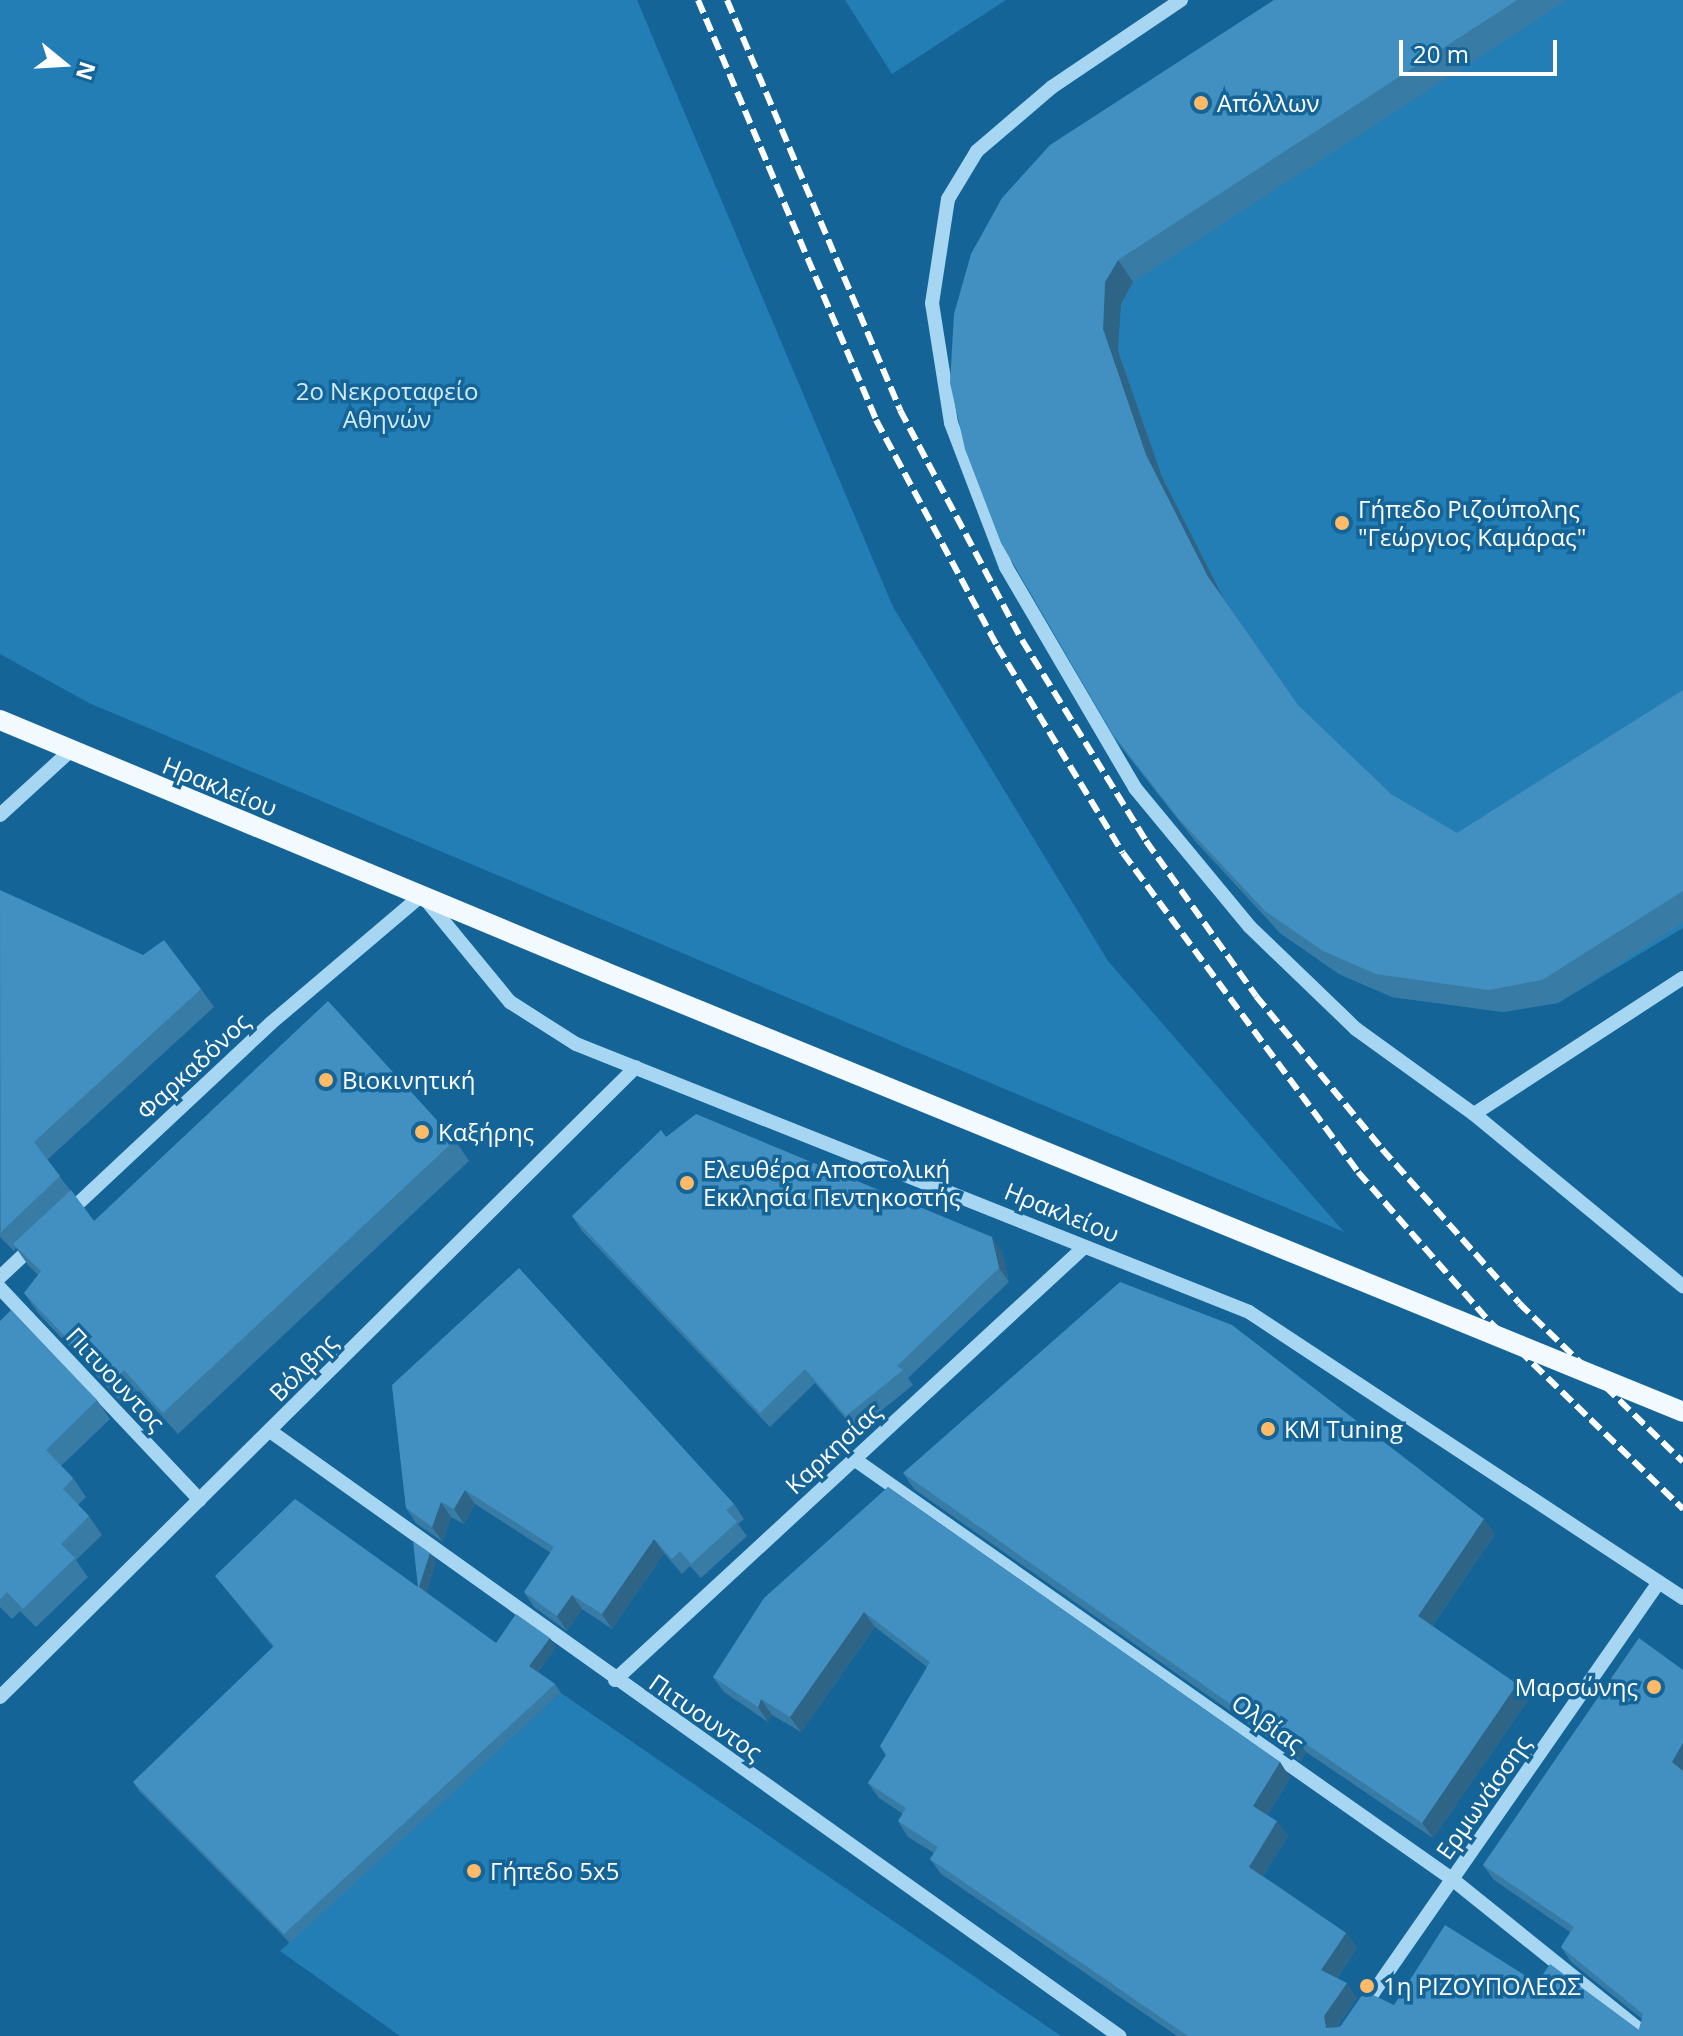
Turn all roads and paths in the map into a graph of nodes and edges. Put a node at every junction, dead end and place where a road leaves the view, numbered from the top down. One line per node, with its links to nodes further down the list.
1 (1181, 0): 8 (street)
2 (0, 720): 3 (main road, Ηρακλείου)
3 (69, 752): 4 (street); 5 (main road, Ηρακλείου)
4 (0, 815)
5 (422, 895): 7 (street, Ηρακλείου); 10 (street, Φαρκαδόνος); 13 (main road, Ηρακλείου, bridge)
6 (1683, 978): 8 (street)
7 (636, 1067): 9 (street, Ηρακλείου); 14 (street, Βόλβης)
8 (1474, 1114): 11 (street)
9 (1082, 1249): 15 (street, Καρκησίας); 17 (street, Ηρακλείου)
10 (0, 1277)
11 (1683, 1286)
12 (0, 1288): 16 (street, Πιτυουντος)
13 (1683, 1412)
14 (270, 1431): 16 (street, Βόλβης); 19 (street, Πιτυουντος)
15 (854, 1459): 19 (street, Καρκησίας); 21 (street, Ολβίας)
16 (200, 1500): 20 (street, Βόλβης)
17 (1659, 1582): 18 (street, Ηρακλείου); 21 (street, Ερμωνάσσης)
18 (1683, 1598)
19 (615, 1680): 22 (street, Πιτυουντος)
20 (0, 1697)
21 (1452, 1879): 23 (street, Ερμωνάσσης); 24 (street, Ολβίας)
22 (1119, 2036)
23 (1343, 2036)
24 (1647, 2036)

